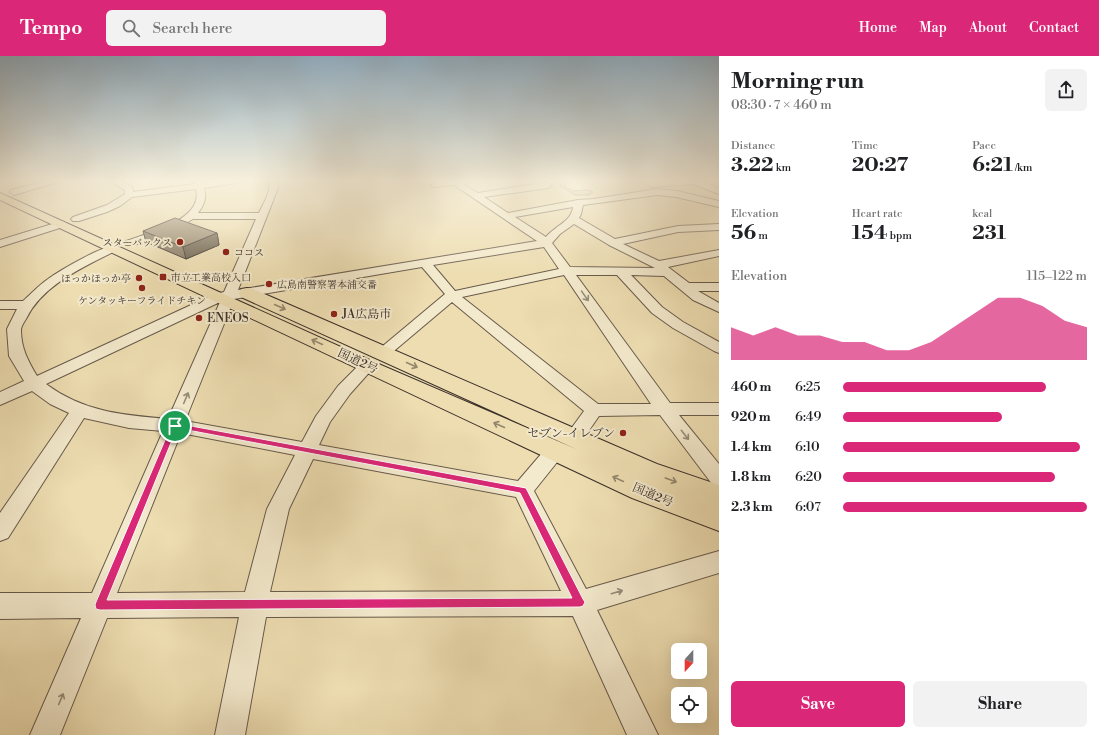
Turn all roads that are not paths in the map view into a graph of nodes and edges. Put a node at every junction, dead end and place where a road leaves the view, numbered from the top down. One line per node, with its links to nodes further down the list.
1 (48, 212): 13 (highway, 国道2号)
2 (101, 212): 13 (street)
3 (196, 212): 8 (street)
4 (264, 212): 9 (street)
5 (500, 212): 10 (street)
6 (528, 212): 10 (street)
7 (579, 212): 12 (street)
8 (191, 216): 9 (street); 18 (street)
9 (262, 216): 26 (street)
10 (506, 216): 15 (street)
11 (703, 219): 14 (street)
12 (573, 220): 15 (street); 16 (street)
13 (69, 222): 17 (street); 18 (highway, 国道2号)
14 (717, 227): 16 (street)
15 (547, 243): 20 (street); 22 (street)
16 (613, 243): 21 (street)
17 (0, 244)
18 (122, 245): 26 (highway, 国道2号); 29 (street)
19 (719, 253): 21 (street)
20 (426, 264): 26 (street); 27 (street)
21 (662, 268): 23 (street); 24 (street)
22 (567, 271): 23 (street); 27 (street); 37 (street, one-way to 37)
23 (621, 272): 31 (street)
24 (687, 287): 25 (street); 30 (street)
25 (719, 287)
26 (231, 294): 32 (highway, 国道2号); 33 (street); 39 (street, one-way to 26)
27 (452, 295): 32 (street); 36 (street)
28 (0, 305): 29 (street)
29 (26, 305): 33 (street)
30 (719, 308)
31 (719, 348)
32 (375, 359): 40 (highway, 国道2号, one-way to 40); 41 (street); 42 (highway, 国道2号, one-way to 32)
33 (34, 383): 34 (street); 38 (street)
34 (0, 399)
35 (719, 409): 37 (street)
36 (594, 410): 37 (street); 40 (street)
37 (665, 410): 43 (street, one-way to 43)
38 (80, 411): 39 (street); 47 (street)
39 (175, 426): 41 (street); 51 (street)
40 (574, 437): 45 (highway, 国道2号, one-way to 45)
41 (306, 450): 44 (street); 50 (street)
42 (555, 450): 44 (street); 46 (highway, 国道2号, one-way to 42)
43 (719, 478)
44 (523, 490): 49 (street)
45 (719, 496)
46 (719, 519)
47 (0, 531)
48 (719, 562): 49 (street, one-way to 48)
49 (580, 602): 50 (street); 55 (street)
50 (255, 604): 51 (street); 54 (street)
51 (100, 605): 52 (street); 53 (street, one-way to 51)
52 (0, 606)
53 (45, 735)
54 (230, 735)
55 (643, 735)

